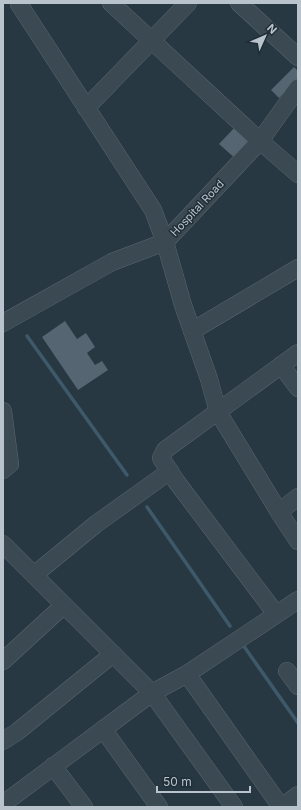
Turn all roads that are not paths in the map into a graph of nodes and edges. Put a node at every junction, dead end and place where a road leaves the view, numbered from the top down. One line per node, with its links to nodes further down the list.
1 (20, 3): 8 (street)
2 (111, 3): 5 (street)
3 (188, 3): 5 (street)
4 (239, 3): 6 (street)
5 (151, 41): 8 (street); 9 (street)
6 (298, 56)
7 (298, 88): 9 (street, Hospital Road)
8 (86, 108): 11 (street)
9 (260, 141): 10 (street); 11 (street, Hospital Road)
10 (298, 174)
11 (165, 242): 13 (street, Hospital Road); 14 (street)
12 (298, 268): 14 (street)
13 (3, 323)
14 (192, 331): 19 (street)
15 (298, 353): 16 (street)
16 (282, 365): 17 (street); 19 (street)
17 (298, 388)
18 (3, 411): 20 (street)
19 (218, 412): 21 (street); 23 (street)
20 (3, 470)
21 (170, 471): 26 (street); 29 (street)
22 (298, 497): 23 (street)
23 (279, 512): 24 (street)
24 (298, 541)
25 (3, 544): 26 (street)
26 (34, 575): 28 (street)
27 (298, 600): 29 (street)
28 (64, 605): 30 (street); 31 (street)
29 (276, 614): 33 (street)
30 (113, 654): 35 (street); 37 (street)
31 (3, 661)
32 (287, 671): 34 (street)
33 (187, 674): 35 (street); 44 (street)
34 (298, 686)
35 (152, 693): 36 (street); 43 (street)
36 (103, 729): 38 (street); 42 (street)
37 (3, 741)
38 (53, 766): 40 (street); 41 (street)
39 (298, 795): 44 (street)
40 (8, 804)
41 (84, 807)
42 (159, 807)
43 (234, 807)
44 (282, 807)

